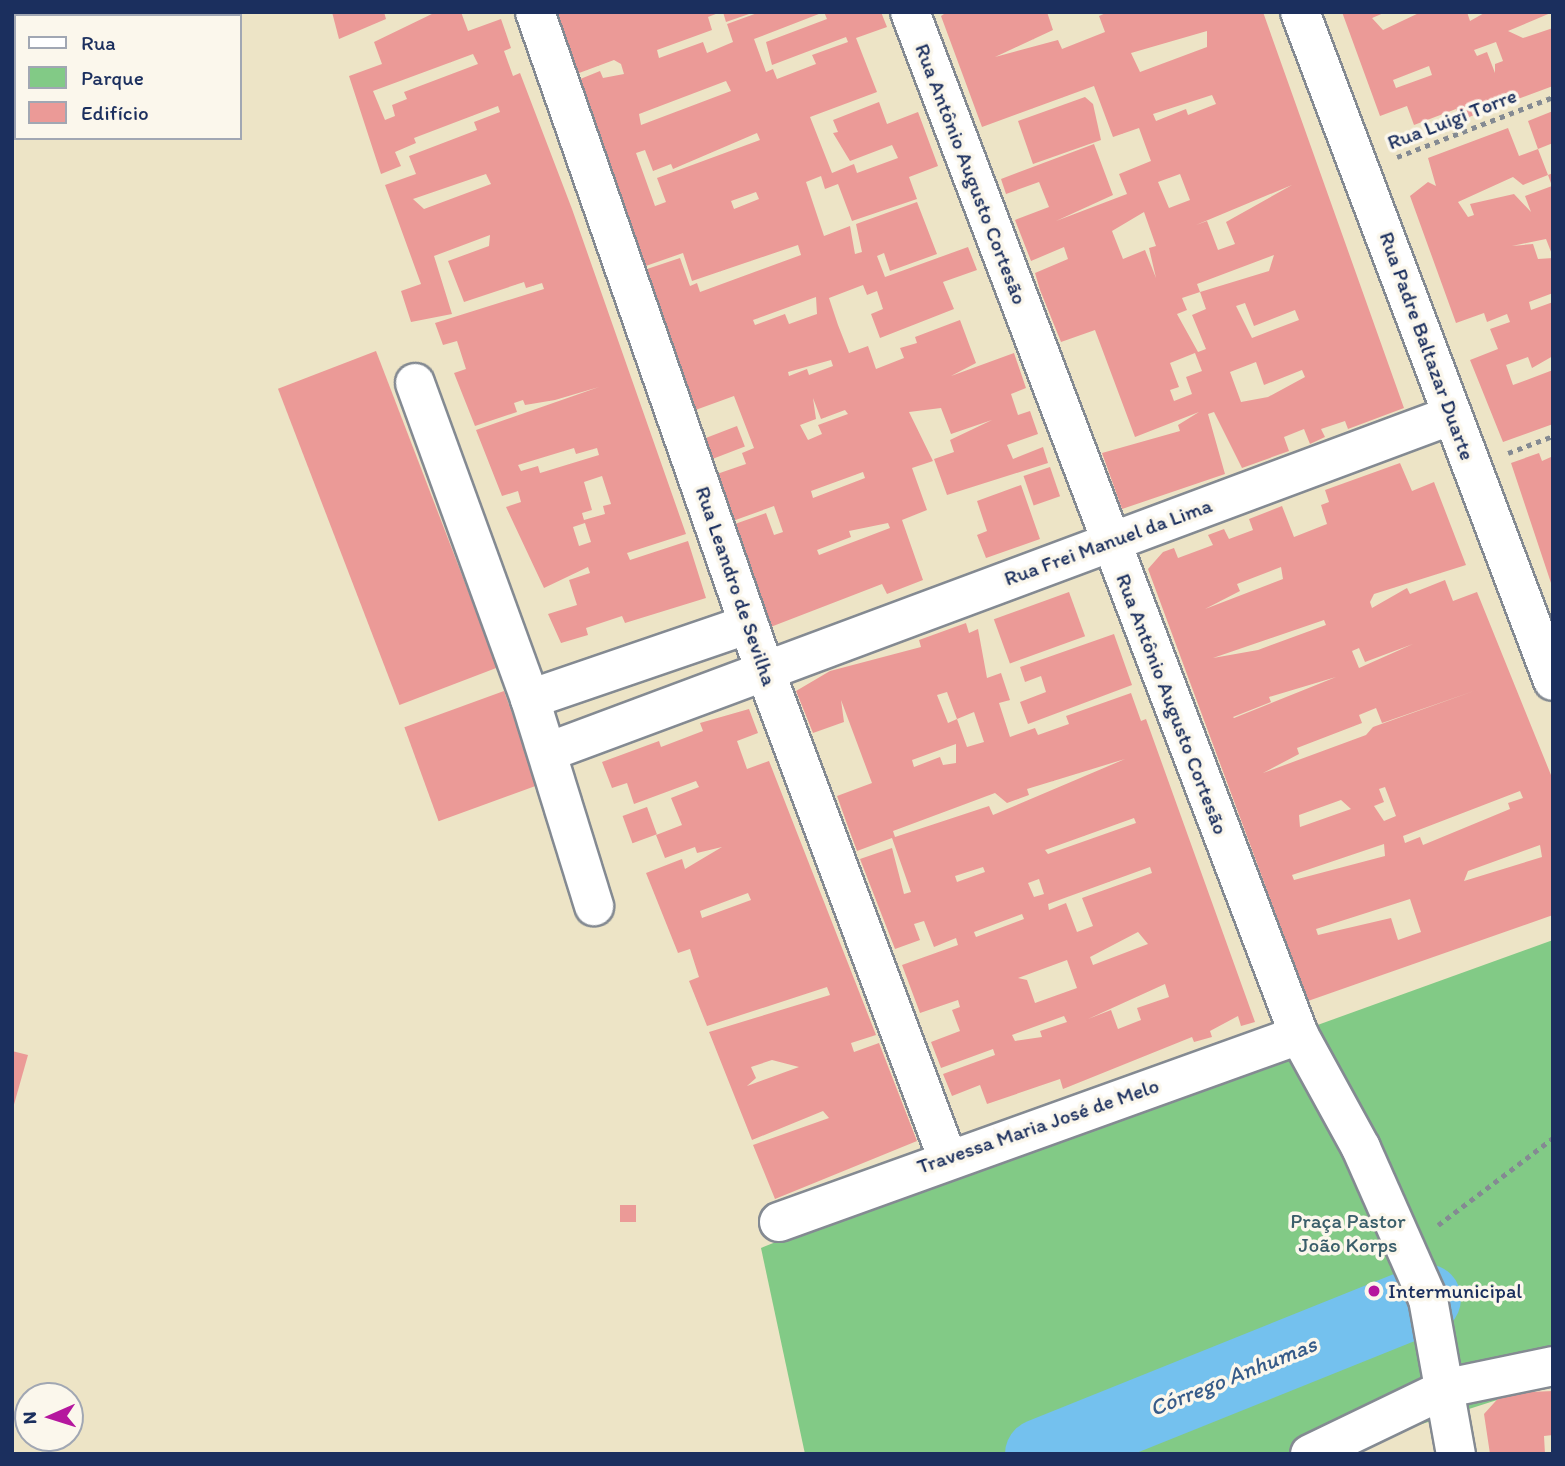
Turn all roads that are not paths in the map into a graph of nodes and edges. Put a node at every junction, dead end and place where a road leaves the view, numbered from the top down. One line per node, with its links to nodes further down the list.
1 (535, 12): 7 (street, Rua Leandro de Sevilha)
2 (910, 12): 6 (street, Rua Antônio Augusto Cortesão)
3 (1300, 12): 5 (street, Rua Padre Baltazar Duarte)
4 (415, 383): 10 (street)
5 (1452, 415): 6 (street, Rua Frei Manuel da Lima); 9 (street, Rua Padre Baltazar Duarte)
6 (1109, 540): 8 (street, Rua Frei Manuel da Lima); 13 (street, Rua Antônio Augusto Cortesão)
7 (749, 624): 8 (street, Rua Leandro de Sevilha); 10 (street)
8 (765, 671): 11 (street, Rua Frei Manuel da Lima); 14 (street, Rua Leandro de Sevilha)
9 (1553, 681)
10 (530, 699): 11 (street)
11 (548, 752): 12 (street)
12 (594, 906)
13 (1299, 1035): 14 (street, Travessa Maria José de Melo); 17 (street, Rua Antônio Augusto Cortesão)
14 (947, 1157): 15 (street, Travessa Maria José de Melo)
15 (779, 1222)
16 (1553, 1366): 17 (street)
17 (1447, 1388): 18 (street); 19 (street, Rua Antônio Augusto Cortesão)
18 (1310, 1454)
19 (1456, 1454)

